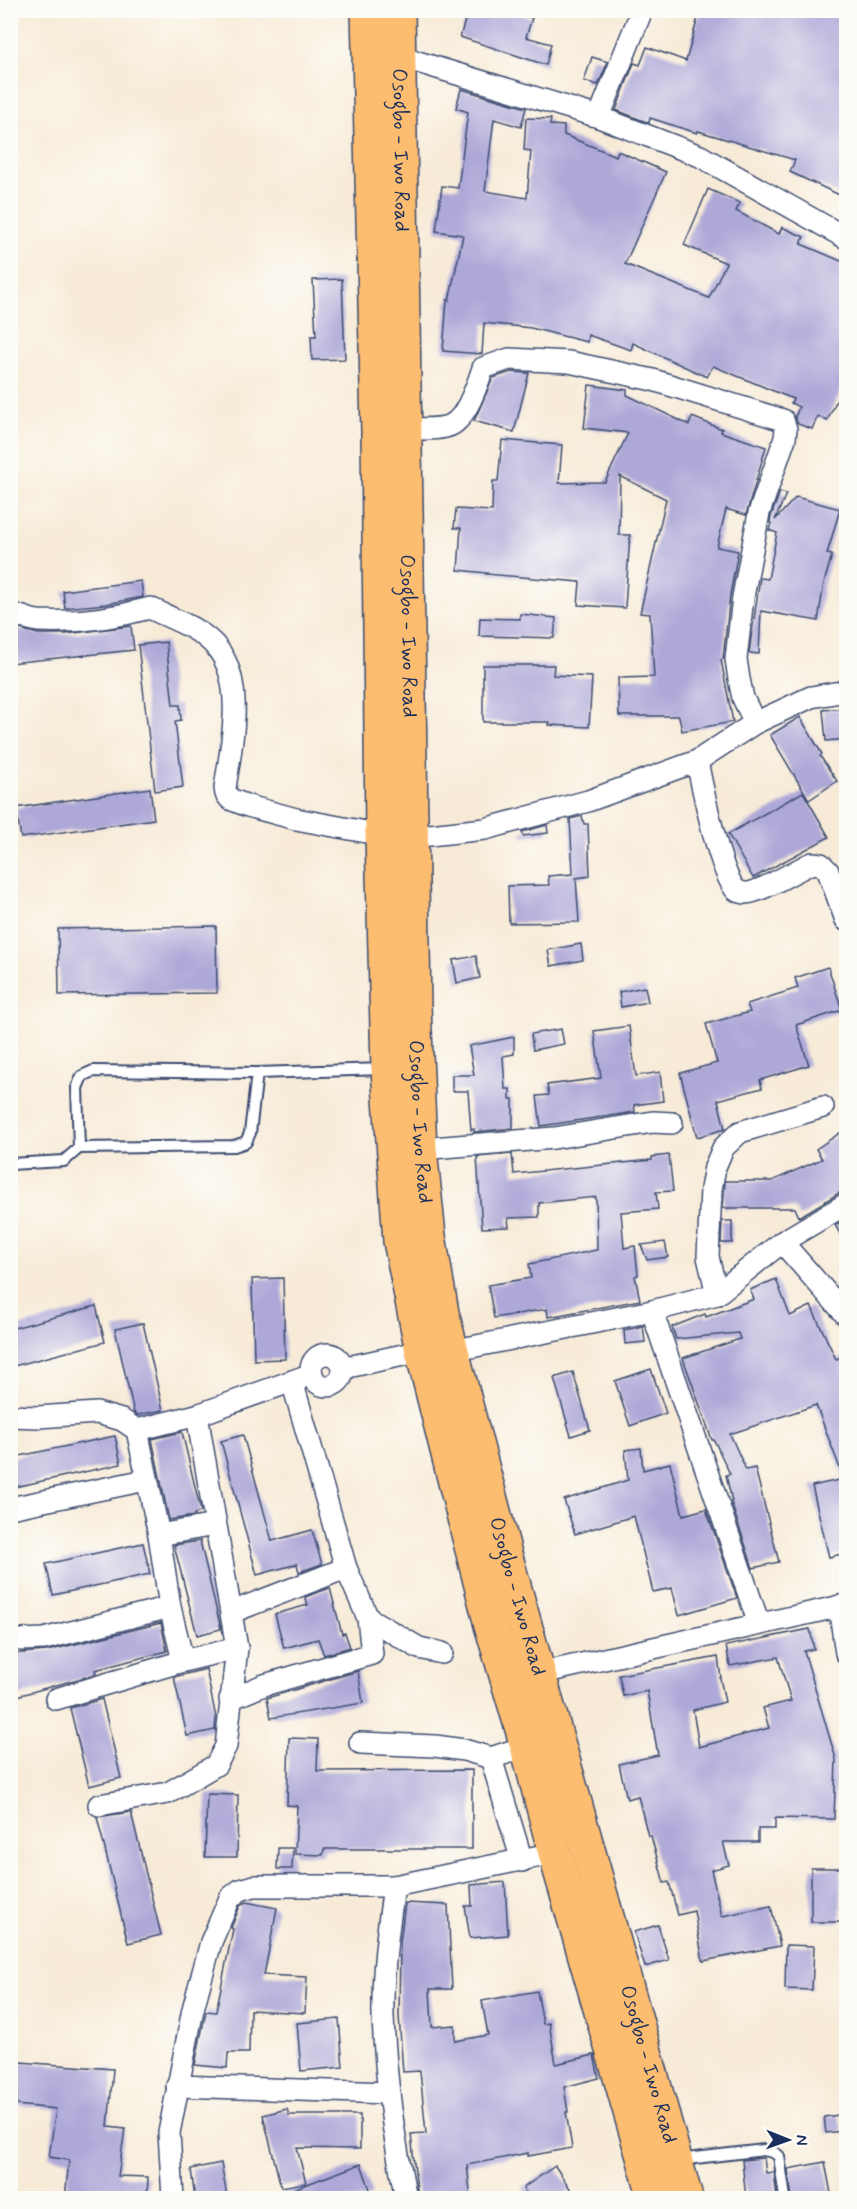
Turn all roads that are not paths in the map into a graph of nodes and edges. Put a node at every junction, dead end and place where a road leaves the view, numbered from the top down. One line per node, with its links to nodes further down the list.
1 (368, 10): 12 (main road, Osogbo - Iwo Road)
2 (398, 10): 4 (main road, Osogbo - Iwo Road)
3 (642, 10): 5 (street)
4 (398, 56): 5 (street); 7 (main road, Osogbo - Iwo Road)
5 (599, 117): 6 (street)
6 (846, 238)
7 (404, 429): 10 (street); 12 (main road, Osogbo - Iwo Road)
8 (10, 613): 12 (street)
9 (846, 691): 10 (street)
10 (755, 723): 11 (street)
11 (697, 761): 12 (street); 13 (street)
12 (397, 836): 14 (main road, Osogbo - Iwo Road)
13 (846, 920)
14 (399, 926): 15 (main road, Osogbo - Iwo Road); 20 (main road, Osogbo - Iwo Road)
15 (388, 1068): 16 (lane); 27 (main road, Osogbo - Iwo Road)
16 (257, 1073): 19 (lane); 19 (lane)
17 (823, 1107): 24 (street)
18 (672, 1123): 20 (street)
19 (79, 1148): 21 (lane)
20 (420, 1149): 27 (main road, Osogbo - Iwo Road)
21 (10, 1164)
22 (846, 1204): 23 (street)
23 (782, 1242): 24 (street); 26 (street)
24 (717, 1294): 25 (street)
25 (652, 1311): 27 (street); 41 (street)
26 (846, 1315)
27 (436, 1351): 28 (street); 47 (main road, Osogbo - Iwo Road)
28 (302, 1377): 29 (street); 36 (street)
29 (197, 1415): 31 (street); 34 (street)
30 (10, 1416): 31 (street)
31 (137, 1430): 32 (street)
32 (146, 1480): 33 (street); 35 (street)
33 (10, 1508)
34 (216, 1525): 35 (street); 39 (street)
35 (159, 1535): 38 (street)
36 (346, 1568): 39 (street); 40 (street)
37 (843, 1605): 41 (street); 45 (street)
38 (170, 1607): 42 (street); 46 (street)
39 (232, 1612): 43 (street)
40 (368, 1618): 44 (street); 49 (street)
41 (759, 1624): 47 (street)
42 (21, 1640)
43 (237, 1648): 46 (street); 49 (street)
44 (442, 1653)
45 (846, 1653)
46 (183, 1661): 48 (street)
47 (523, 1678): 51 (main road, Osogbo - Iwo Road); 59 (main road, Osogbo - Iwo Road)
48 (56, 1698)
49 (230, 1699): 53 (street)
50 (360, 1743): 52 (street)
51 (527, 1746): 52 (street); 54 (main road, Osogbo - Iwo Road)
52 (491, 1758): 55 (street)
53 (99, 1805)
54 (555, 1853): 55 (street); 62 (main road, Osogbo - Iwo Road)
55 (522, 1861): 56 (street)
56 (394, 1886): 57 (street); 58 (street)
57 (177, 2086): 58 (street); 60 (street)
58 (389, 2093): 61 (street)
59 (675, 2160): 63 (main road, Osogbo - Iwo Road); 64 (lane)
60 (173, 2199)
61 (406, 2199)
62 (655, 2199)
63 (686, 2199)
64 (785, 2199)

